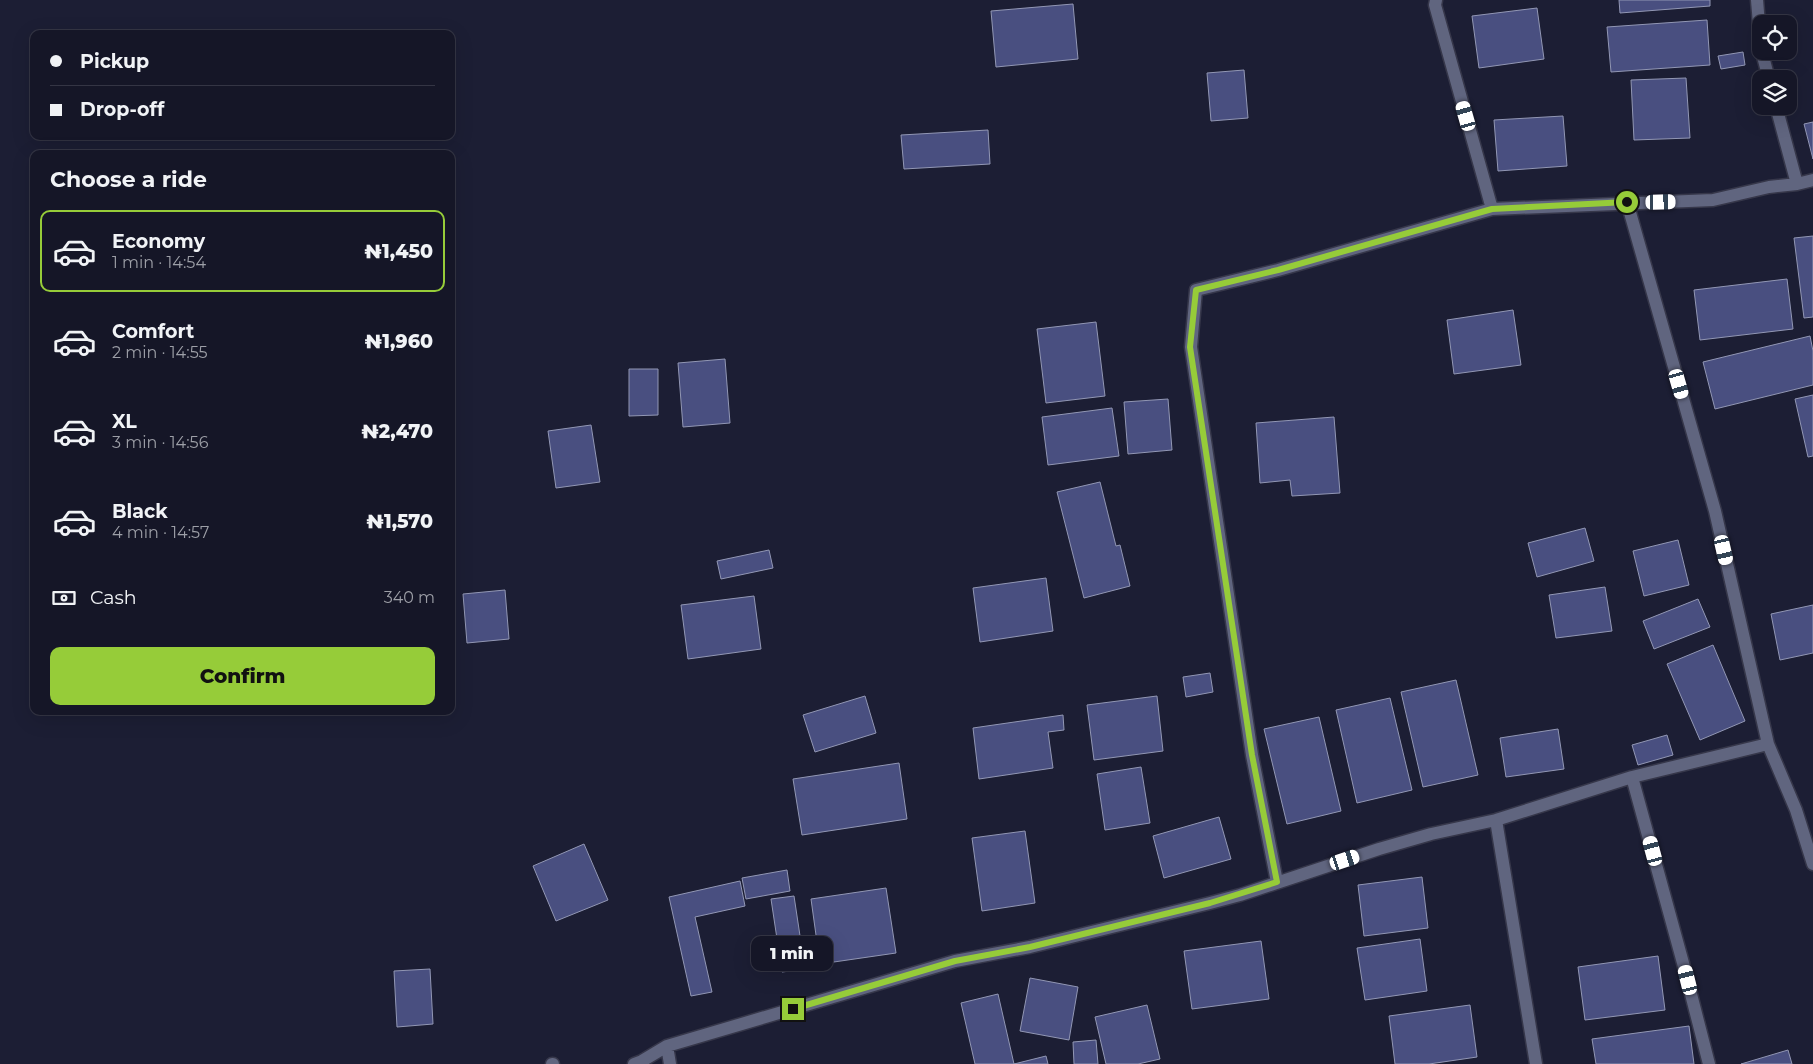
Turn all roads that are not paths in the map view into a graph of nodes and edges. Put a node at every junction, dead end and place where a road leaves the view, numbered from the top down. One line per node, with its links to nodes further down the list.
1 (1436, 0): 8 (street)
2 (1757, 0): 3 (street)
3 (1766, 70)
4 (1778, 115): 6 (street)
5 (1813, 180): 6 (street)
6 (1797, 184): 7 (street)
7 (1627, 202): 8 (street); 9 (street)
8 (1492, 209): 13 (street)
9 (1768, 744): 10 (street); 12 (street)
10 (1632, 777): 11 (street); 18 (street)
11 (1496, 820): 13 (street); 17 (street)
12 (1813, 864)
13 (1277, 882): 14 (street)
14 (667, 1046): 15 (street); 16 (street)
15 (634, 1064)
16 (670, 1064)
17 (1536, 1064)
18 (1709, 1064)

